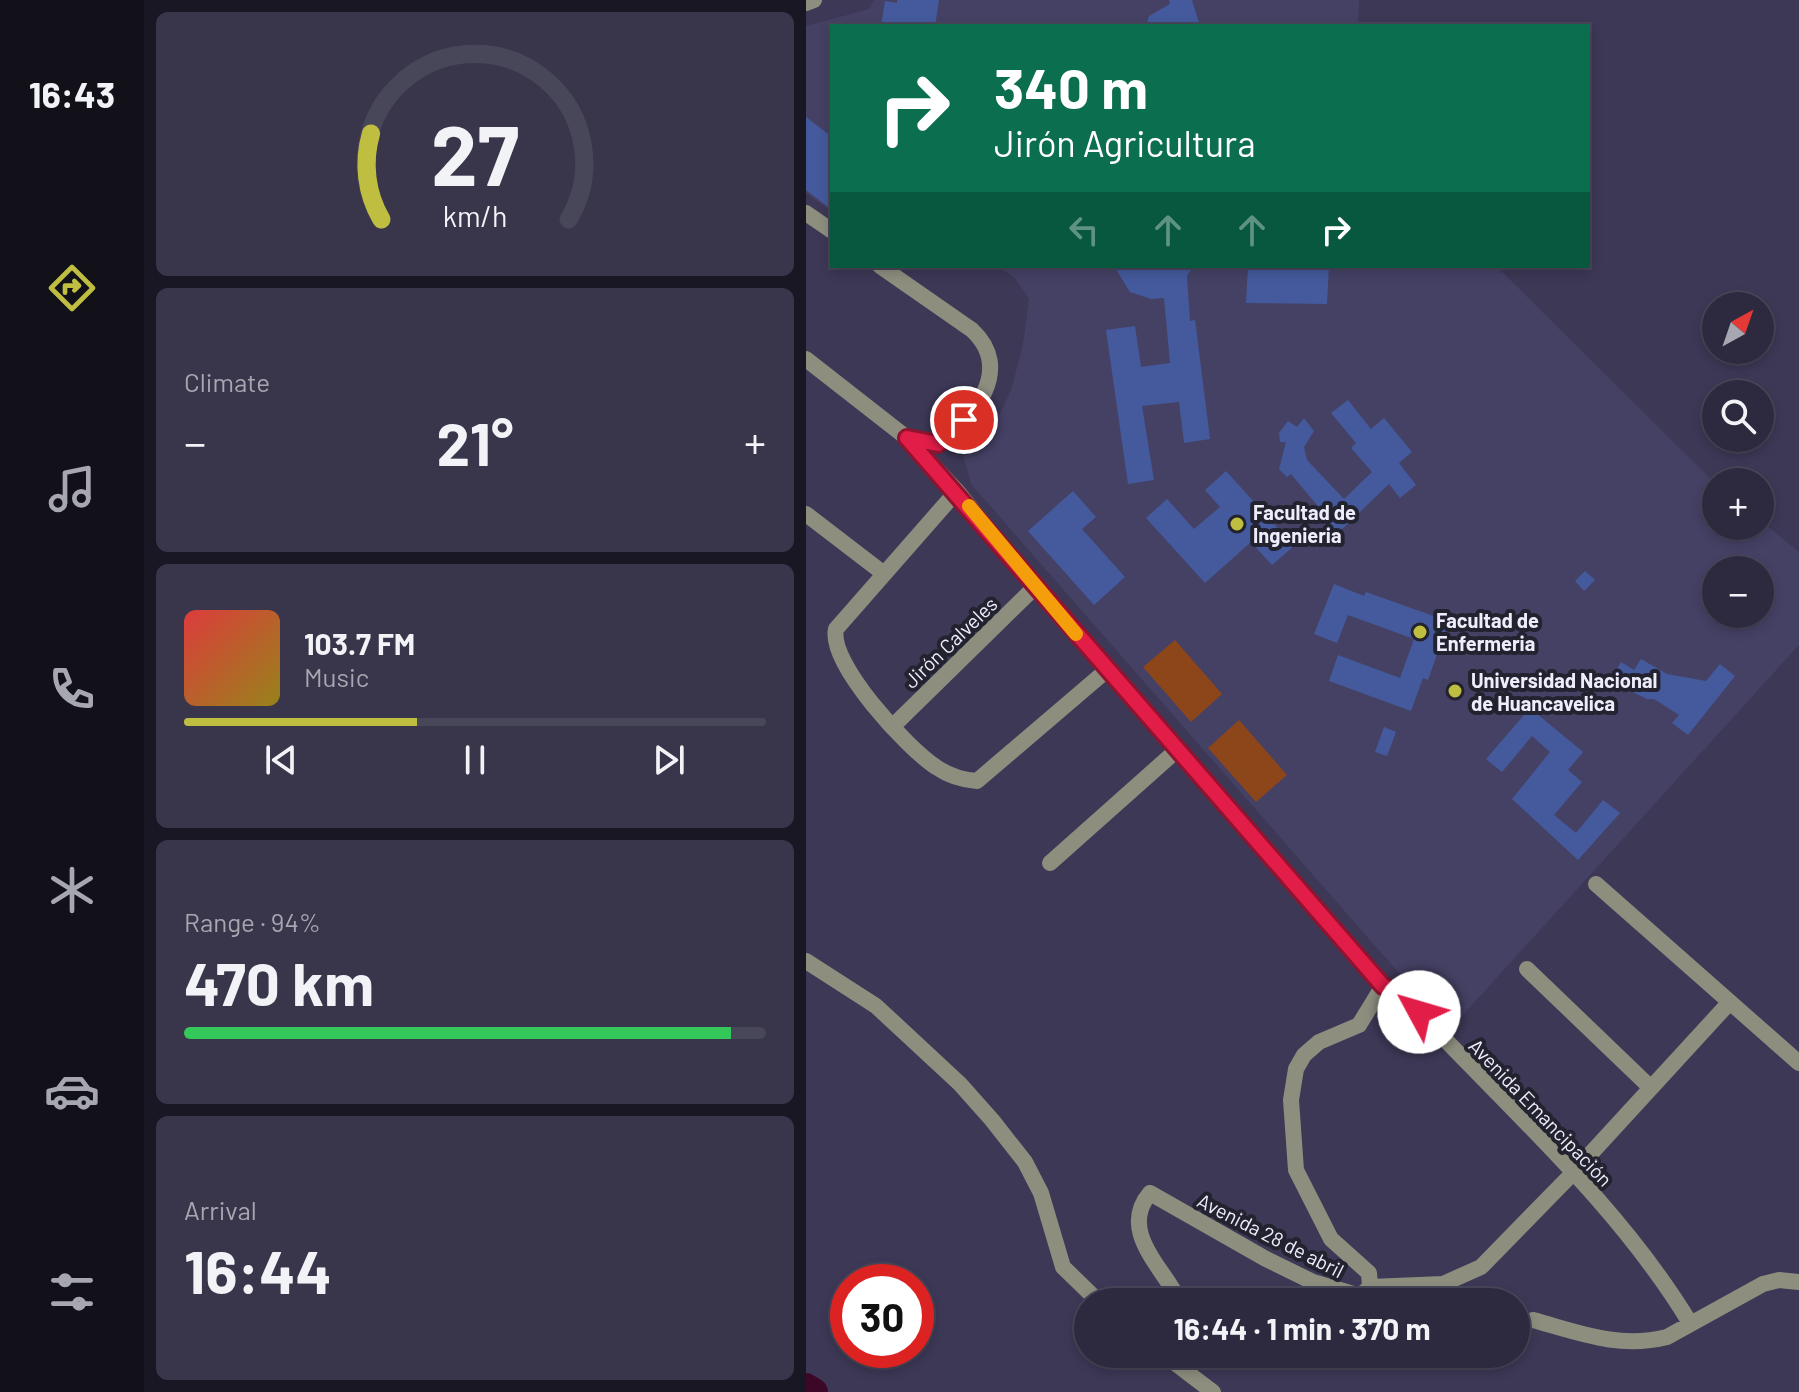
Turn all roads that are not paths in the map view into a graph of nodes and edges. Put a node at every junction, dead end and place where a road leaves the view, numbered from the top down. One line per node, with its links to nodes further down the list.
1 (814, 0): 2 (street)
2 (806, 3)
3 (806, 213): 4 (street)
4 (830, 230)
5 (883, 268): 7 (street)
6 (806, 359): 7 (street, Avenida Emancipación)
7 (907, 438): 8 (street, Avenida Emancipación)
8 (957, 491): 10 (street); 11 (street, Avenida Emancipación)
9 (806, 514): 10 (street)
10 (883, 573): 13 (street)
11 (1035, 587): 12 (street, Avenida Emancipación); 13 (street, Jirón Calveles)
12 (1107, 670): 13 (street); 14 (street, Avenida Emancipación)
13 (892, 727)
14 (1177, 750): 15 (street); 19 (street, Avenida Emancipación)
15 (1050, 863)
16 (1596, 884): 20 (street)
17 (806, 961): 26 (street)
18 (1527, 969): 22 (street)
19 (1383, 986): 23 (street, Avenida Emancipación); 25 (street, Avenida 28 de abril)
20 (1729, 1003): 21 (street); 22 (street)
21 (1799, 1063)
22 (1651, 1088): 23 (street)
23 (1572, 1174): 25 (street); 30 (street, Avenida Emancipación)
24 (1799, 1282): 30 (street)
25 (1370, 1287)
26 (1085, 1288)
27 (1172, 1288): 28 (street, Avenida 28 de abril)
28 (1333, 1288)
29 (1533, 1320): 30 (street)
30 (1690, 1323)
31 (1183, 1368): 32 (street)
32 (1213, 1392)

